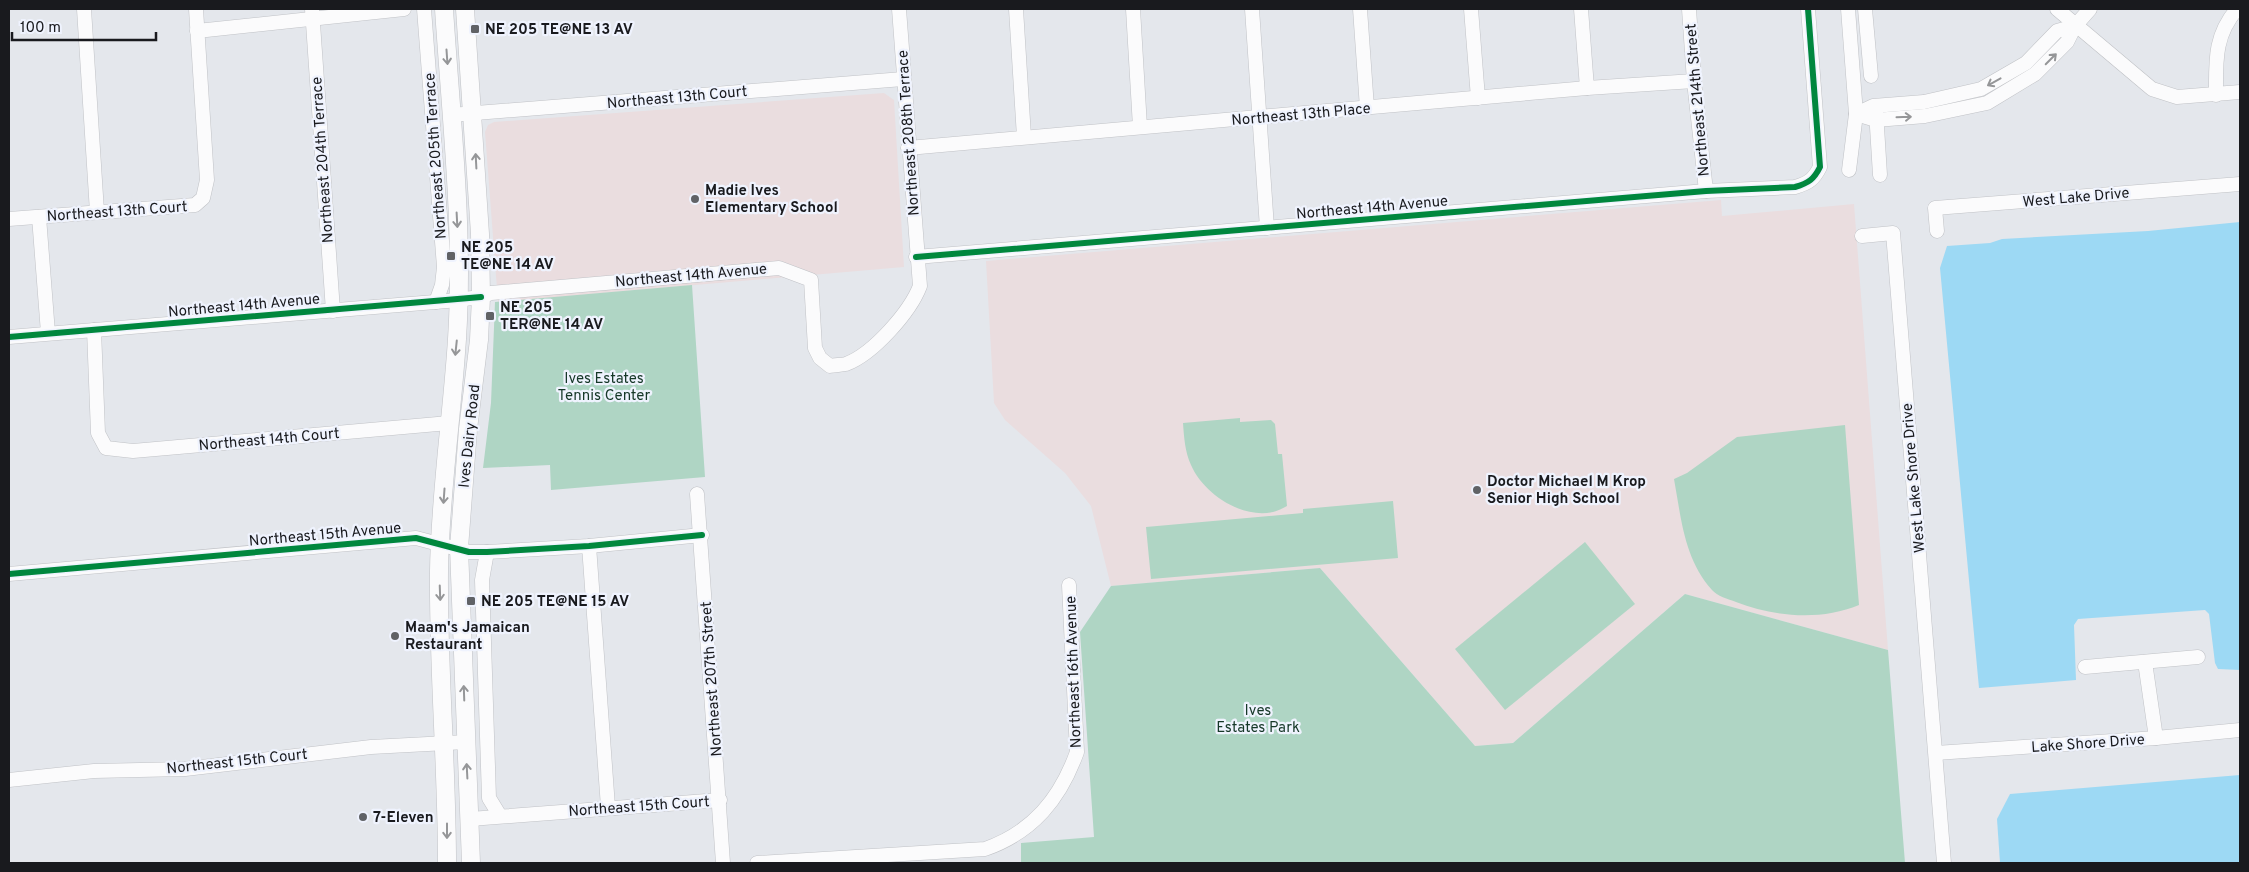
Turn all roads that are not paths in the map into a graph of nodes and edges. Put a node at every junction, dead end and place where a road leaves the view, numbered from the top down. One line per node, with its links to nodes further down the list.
1 (84, 9): 45 (street)
2 (196, 9): 23 (street)
3 (404, 9): 21 (street)
4 (424, 9): 54 (street, Northeast 205th Terrace)
5 (444, 9): 35 (main road, Ives Dairy Road, one-way to 35)
6 (465, 9): 33 (main road, Ives Dairy Road)
7 (899, 9): 25 (street, Northeast 208th Terrace)
8 (1016, 9): 39 (street)
9 (1132, 9): 38 (street)
10 (1252, 9): 36 (street)
11 (1360, 9): 32 (street)
12 (1471, 9): 30 (street)
13 (1581, 9): 27 (street)
14 (1689, 9): 26 (street, Northeast 214th Street)
15 (1808, 9): 44 (street, Northeast 14th Avenue)
16 (1848, 9): 34 (street)
17 (1865, 9): 24 (street)
18 (2057, 9): 22 (street)
19 (2090, 9): 22 (street)
20 (2237, 9): 29 (street)
21 (312, 14): 23 (street); 55 (street, Northeast 204th Terrace)
22 (2075, 26): 29 (street); 31 (street, one-way to 31); 37 (street, one-way to 22)
23 (197, 31): 45 (street, Northeast 13th Court)
24 (1871, 76)
25 (904, 79): 33 (street, Northeast 13th Court); 40 (street, Northeast 208th Terrace)
26 (1694, 81): 27 (street, Northeast 13th Place); 44 (street, Northeast 214th Street)
27 (1587, 88): 30 (street, Northeast 13th Place)
28 (2240, 92): 29 (street)
29 (2216, 95)
30 (1478, 98): 32 (street, Northeast 13th Place)
31 (1875, 106): 34 (street); 37 (street)
32 (1367, 108): 36 (street, Northeast 13th Place)
33 (473, 114): 35 (street, Northeast 13th Court); 52 (main road, Ives Dairy Road, one-way to 33)
34 (1856, 114): 37 (street); 41 (street)
35 (451, 115): 53 (main road, Ives Dairy Road, one-way to 53)
36 (1260, 118): 38 (street, Northeast 13th Place); 48 (street)
37 (1876, 120): 42 (street)
38 (1140, 127): 39 (street, Northeast 13th Place)
39 (1024, 137): 40 (street, Northeast 13th Place)
40 (908, 148): 51 (street, Northeast 208th Terrace)
41 (1849, 170)
42 (1880, 176)
43 (2240, 184): 49 (street, West Lake Drive)
44 (1706, 191): 48 (street, Northeast 14th Avenue)
45 (97, 212): 46 (street, Northeast 13th Court)
46 (40, 217): 47 (street, Northeast 13th Court); 57 (street)
47 (9, 219)
48 (1267, 228): 51 (street, Northeast 14th Avenue)
49 (1937, 230)
50 (1862, 236): 75 (street, West Lake Shore Drive)
51 (916, 257): 52 (street, Northeast 14th Avenue)
52 (481, 297): 53 (street, Northeast 14th Avenue); 64 (main road, Ives Dairy Road)
53 (458, 300): 54 (street, Northeast 14th Avenue); 59 (main road, Ives Dairy Road, one-way to 59)
54 (436, 302): 55 (street, Northeast 14th Avenue)
55 (333, 311): 56 (street, Northeast 14th Avenue)
56 (94, 330): 57 (street, Northeast 14th Avenue); 59 (street, Northeast 14th Court)
57 (48, 333): 58 (street, Northeast 14th Avenue)
58 (9, 337)
59 (448, 422): 62 (main road, Ives Dairy Road, one-way to 62)
60 (697, 494): 61 (street, Northeast 207th Street)
61 (702, 534): 63 (street, Northeast 15th Avenue); 77 (street, Northeast 207th Street)
62 (441, 544): 64 (street, Northeast 15th Avenue); 66 (street, Northeast 15th Avenue); 74 (main road, Ives Dairy Road, one-way to 74)
63 (589, 546): 65 (street, Northeast 15th Avenue); 78 (street)
64 (459, 548): 65 (street, Northeast 15th Avenue); 73 (main road, Ives Dairy Road, one-way to 64)
65 (487, 552): 79 (street)
66 (9, 574)
67 (1070, 585): 84 (street, Northeast 16th Avenue)
68 (2198, 657): 69 (street)
69 (2144, 662): 70 (street); 72 (street)
70 (2085, 666)
71 (2240, 730): 72 (street, Lake Shore Drive)
72 (2156, 738): 75 (street, Lake Shore Drive)
73 (466, 742): 74 (street, Northeast 15th Court); 80 (main road, Ives Dairy Road, one-way to 73)
74 (445, 743): 76 (street, Northeast 15th Court); 81 (main road, Ives Dairy Road, one-way to 81)
75 (1936, 753): 85 (street)
76 (9, 780)
77 (720, 800): 78 (street, Northeast 15th Court); 83 (street, Northeast 207th Street)
78 (608, 807): 79 (street, Northeast 15th Court)
79 (500, 816): 80 (street, Northeast 15th Court)
80 (470, 818): 82 (main road, Ives Dairy Road)
81 (447, 863)
82 (471, 863)
83 (723, 863)
84 (757, 863)
85 (1944, 863)

